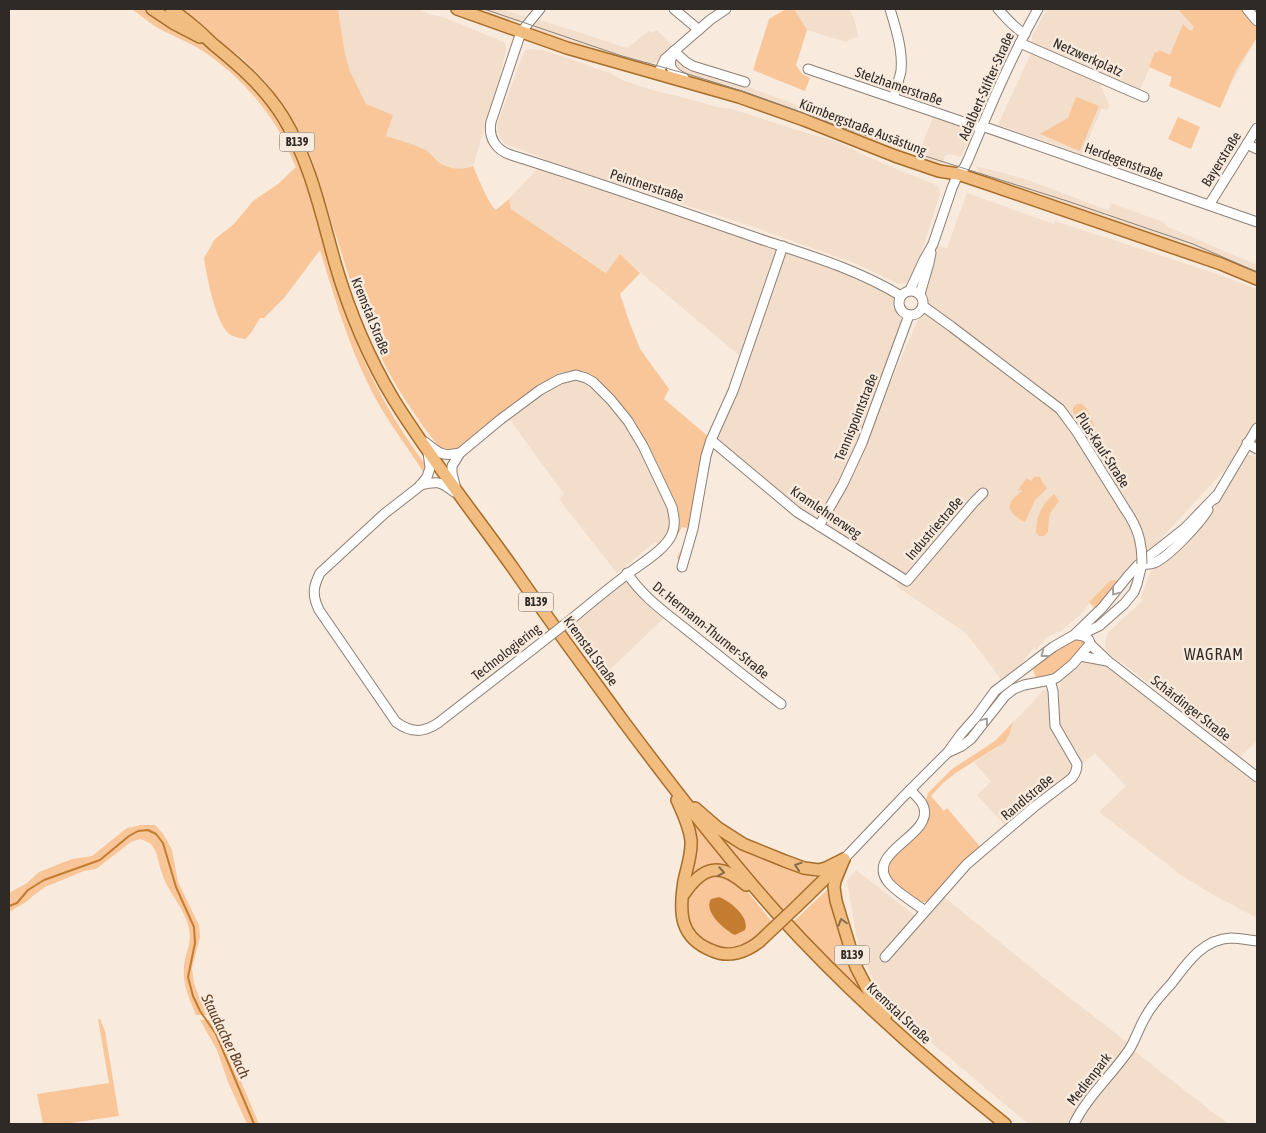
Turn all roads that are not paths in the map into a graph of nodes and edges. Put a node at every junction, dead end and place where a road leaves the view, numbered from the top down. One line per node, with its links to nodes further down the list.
1 (152, 9): 16 (main road, Kremstal Straße / B139)
2 (171, 9): 16 (main road, Kremstal Straße / B139)
3 (457, 9): 13 (main road, Kürnbergstraße Ausästung)
4 (540, 9): 13 (street)
5 (674, 9): 12 (street)
6 (726, 9): 12 (street)
7 (890, 9): 23 (street)
8 (998, 9): 14 (street)
9 (1038, 9): 14 (street, Adalbert-Stifter-Straße)
10 (1247, 9): 11 (street)
11 (1257, 21)
12 (699, 30): 17 (street)
13 (520, 32): 19 (main road, Kürnbergstraße Ausästung); 31 (street, Peintnerstraße)
14 (1025, 34): 15 (street, Adalbert-Stifter-Straße)
15 (1020, 43): 22 (street, Netzwerkplatz); 24 (street, Adalbert-Stifter-Straße)
16 (215, 45): 38 (main road, Kremstal Straße / B139)
17 (674, 51): 19 (street); 20 (street); 21 (street)
18 (808, 68): 23 (street, Stelzhamerstraße)
19 (658, 74): 21 (main road, Kürnbergstraße Ausästung)
20 (745, 82)
21 (695, 84): 28 (main road, Kürnbergstraße Ausästung)
22 (1144, 97)
23 (893, 98): 24 (street, Stelzhamerstraße)
24 (982, 127): 28 (street, Adalbert-Stifter-Straße); 29 (street, Herdegenstraße)
25 (1257, 128): 26 (street, Bayerstraße)
26 (1247, 144): 27 (street); 29 (street, Bayerstraße)
27 (1257, 149)
28 (958, 174): 32 (main road, Kürnbergstraße Ausästung); 33 (street, Adalbert-Stifter-Straße)
29 (1209, 205): 30 (street, Herdegenstraße)
30 (1257, 222)
31 (783, 246): 34 (street, Peintnerstraße); 39 (street)
32 (1257, 279)
33 (915, 292): 34 (street); 35 (street)
34 (901, 296): 36 (street)
35 (923, 306): 36 (street); 50 (street, Plus-Kauf-Straße, bridge)
36 (909, 315): 49 (street, Tennispointstraße)
37 (1257, 428): 40 (street)
38 (418, 436): 42 (main road, Kremstal Straße / B139); 43 (street)
39 (711, 440): 49 (street, Kramlehnerweg); 51 (street)
40 (1247, 444): 41 (street); 47 (street)
41 (1257, 449)
42 (428, 450): 44 (street, Technologiering); 45 (main road, Kremstal Straße / B139)
43 (460, 452): 45 (street); 52 (street, Technologiering)
44 (420, 486): 48 (street); 52 (street, Technologiering, bridge)
45 (457, 490): 48 (main road, Kremstal Straße / B139)
46 (983, 493): 53 (street, Industriestraße)
47 (1216, 496): 50 (street); 55 (street, one-way to 55)
48 (465, 501): 65 (main road, Kremstal Straße / B139)
49 (819, 526): 53 (street, Kramlehnerweg)
50 (1142, 564): 54 (street, Plus-Kauf-Straße)
51 (682, 567)
52 (627, 573): 62 (street, Dr. Hermann-Thurner-Straße)
53 (907, 581)
54 (1099, 626): 55 (street); 56 (street)
55 (1077, 635): 56 (street); 59 (street, one-way to 59)
56 (1090, 643): 57 (street); 58 (street, Schärdinger Straße)
57 (1080, 656): 58 (street, Schärdinger Straße); 60 (street)
58 (1108, 661): 64 (street, Schärdinger Straße)
59 (1029, 665): 61 (street); 63 (street)
60 (1050, 680): 61 (street); 69 (street, Randlstraße)
61 (1038, 682): 63 (street, one-way to 61)
62 (781, 704)
63 (948, 752): 66 (street)
64 (1257, 777)
65 (672, 786): 67 (main road, B139, one-way to 65); 68 (main road, B139); 70 (main road, Kremstal Straße / B139)
66 (910, 790): 67 (street); 69 (street)
67 (844, 859): 68 (main road, B139, bridge); 73 (main road, B139, one-way to 67)
68 (683, 895): 70 (main road, B139, one-way to 70)
69 (925, 911): 72 (street, Randlstraße)
70 (777, 913): 73 (main road, Kremstal Straße / B139)
71 (1257, 941): 75 (street, Medienpark)
72 (885, 957)
73 (906, 1040): 74 (main road, Kremstal Straße / B139)
74 (1005, 1124)
75 (1074, 1124)

